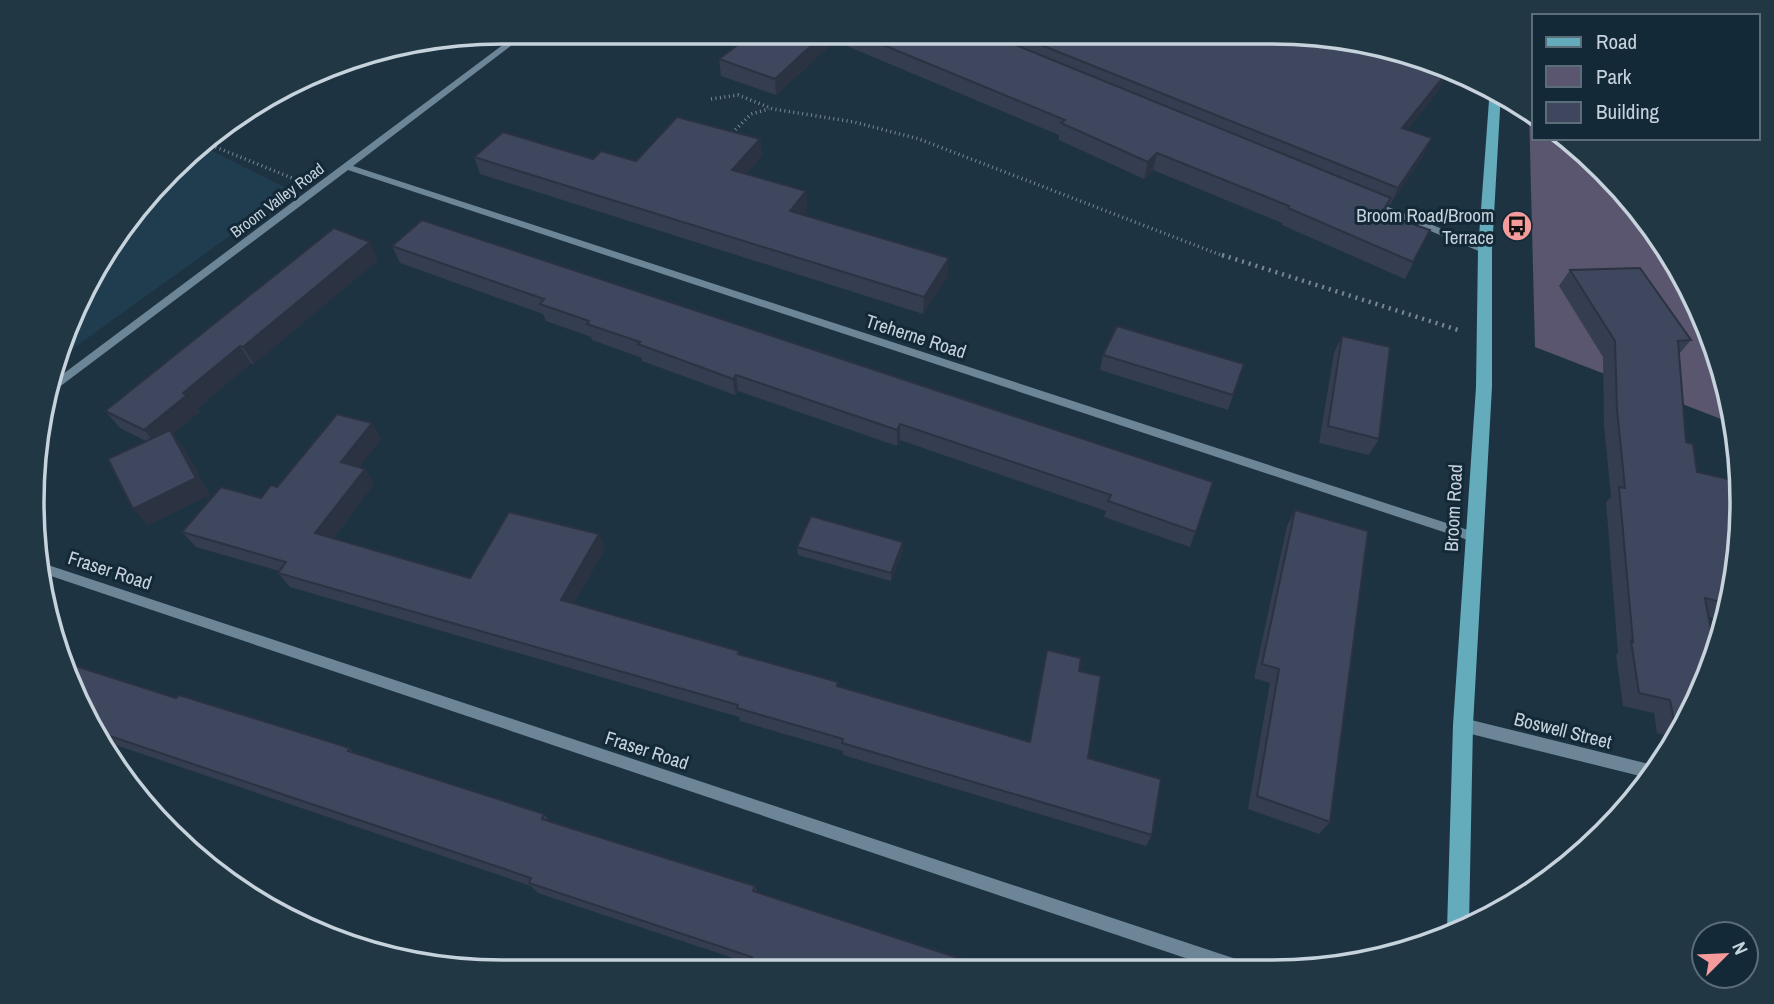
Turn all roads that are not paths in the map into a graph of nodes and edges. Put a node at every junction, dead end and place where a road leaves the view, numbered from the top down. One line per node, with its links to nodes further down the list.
1 (509, 44): 3 (street, Broom Valley Road)
2 (1494, 101): 5 (main road, Broom Road)
3 (347, 167): 6 (street, Broom Valley Road); 7 (street, Treherne Road)
4 (1358, 198): 5 (street)
5 (1485, 250): 7 (main road, Broom Road)
6 (59, 383)
7 (1475, 537): 9 (main road, Broom Road)
8 (49, 570): 12 (street, Fraser Road)
9 (1463, 725): 10 (street, Boswell Street); 11 (main road, Broom Road)
10 (1644, 770)
11 (1458, 920)
12 (1215, 960)

